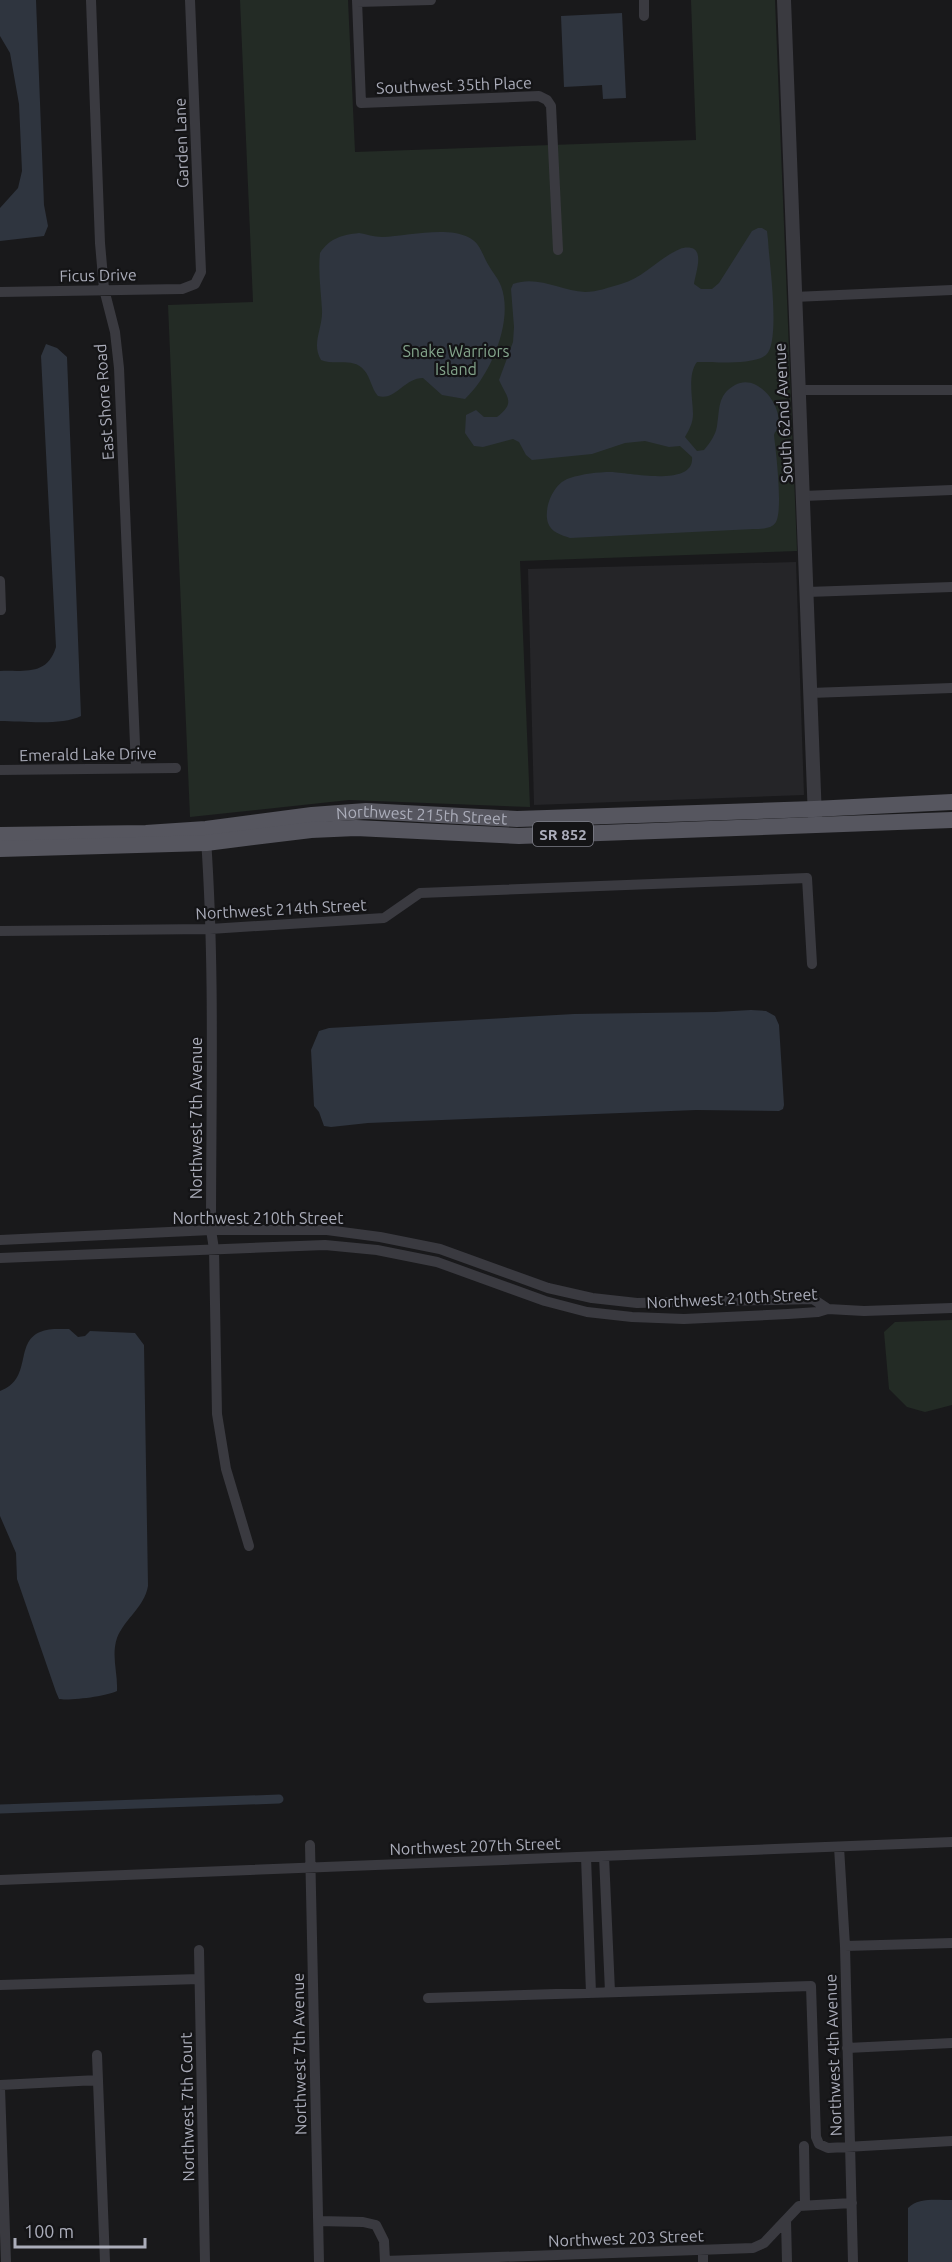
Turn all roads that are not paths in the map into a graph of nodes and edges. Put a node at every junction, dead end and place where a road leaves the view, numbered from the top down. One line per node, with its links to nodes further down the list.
1 (90, 0): 10 (street, East Shore Road)
2 (190, 0): 9 (street, Garden Lane)
3 (431, 0): 6 (street)
4 (644, 0): 7 (street)
5 (784, 0): 13 (street, South 62nd Avenue)
6 (357, 1): 8 (street, Southwest 35th Place)
7 (644, 16)
8 (558, 250)
9 (195, 284): 10 (street, Ficus Drive)
10 (104, 289): 12 (street, Ficus Drive); 24 (street, East Shore Road)
11 (952, 290): 13 (street)
12 (0, 292)
13 (794, 297): 14 (street, South 62nd Avenue)
14 (797, 390): 15 (street); 17 (street, South 62nd Avenue)
15 (952, 390)
16 (952, 490): 17 (street)
17 (803, 496): 20 (street, South 62nd Avenue)
18 (0, 581): 21 (street)
19 (952, 587): 20 (street)
20 (807, 592): 23 (street, South 62nd Avenue)
21 (1, 610)
22 (952, 688): 23 (street)
23 (810, 693): 28 (street, South 62nd Avenue)
24 (136, 768): 25 (street, Emerald Lake Drive); 26 (street, Emerald Lake Drive)
25 (176, 768)
26 (0, 770)
27 (952, 802): 28 (main road, Northwest 215th Street / SR 852)
28 (815, 817): 29 (main road, Northwest 215th Street / SR 852); 31 (main road, Northwest 215th Street / SR 852)
29 (952, 820)
30 (0, 835): 31 (main road, Northwest 215th Street / SR 852)
31 (206, 836): 32 (main road, Northwest 215th Street / SR 852); 33 (street, Northwest 7th Avenue)
32 (0, 849)
33 (210, 929): 34 (street, Northwest 214th Street); 35 (street, Northwest 214th Street); 36 (street, Northwest 7th Avenue)
34 (0, 931)
35 (812, 964)
36 (211, 1230): 37 (street, Northwest 210th Street); 38 (street, Northwest 7th Avenue); 41 (street, Northwest 210th Street)
37 (0, 1240)
38 (214, 1249): 39 (street, Northwest 210th Street); 41 (street, Northwest 210th Street); 42 (street, Northwest 7th Avenue)
39 (0, 1258)
40 (952, 1308): 41 (street, Northwest 210th Street)
41 (828, 1309)
42 (249, 1546)
43 (952, 1842): 45 (street, Northwest 207th Street)
44 (310, 1845): 48 (street, Northwest 7th Avenue)
45 (838, 1847): 46 (street, Northwest 207th Street); 53 (street, Northwest 4th Avenue)
46 (604, 1856): 47 (street, Northwest 207th Street); 50 (street)
47 (586, 1857): 48 (street, Northwest 207th Street); 51 (street)
48 (310, 1866): 49 (street, Northwest 207th Street); 73 (street, Northwest 7th Avenue)
49 (0, 1880)
50 (608, 1933): 51 (street); 56 (street)
51 (589, 1934): 55 (street)
52 (952, 1943): 53 (street)
53 (844, 1946): 63 (street, Northwest 4th Avenue)
54 (199, 1950): 57 (street, Northwest 7th Court)
55 (589, 1955): 56 (street); 60 (street)
56 (609, 1955): 59 (street)
57 (199, 1979): 58 (street); 82 (street, Northwest 7th Court)
58 (0, 1985)
59 (610, 1992): 60 (street); 69 (street)
60 (591, 1993): 61 (street)
61 (428, 1998)
62 (952, 2043): 63 (street)
63 (847, 2048): 69 (street, Northwest 4th Avenue)
64 (97, 2055): 65 (street)
65 (98, 2080): 66 (street); 81 (street)
66 (0, 2086): 80 (street)
67 (952, 2141): 69 (street)
68 (804, 2146): 71 (street)
69 (851, 2146): 70 (street, Northwest 4th Avenue)
70 (852, 2203): 71 (street); 86 (street, Northwest 4th Avenue)
71 (805, 2205): 72 (street, Northwest 203 Street)
72 (786, 2220): 74 (street, Northwest 203 Street); 85 (street)
73 (318, 2221): 79 (street); 83 (street, Northwest 7th Avenue)
74 (703, 2250): 75 (street, Northwest 203 Street); 84 (street)
75 (647, 2257): 77 (street, Northwest 203 Street)
76 (527, 2259): 77 (street, Northwest 203 Street); 78 (street, Northwest 203 Street)
77 (589, 2259)
78 (470, 2260): 79 (street, Northwest 203 Street)
79 (385, 2261)
80 (6, 2262)
81 (105, 2262)
82 (205, 2262)
83 (319, 2262)
84 (703, 2262)
85 (787, 2262)
86 (853, 2262)

